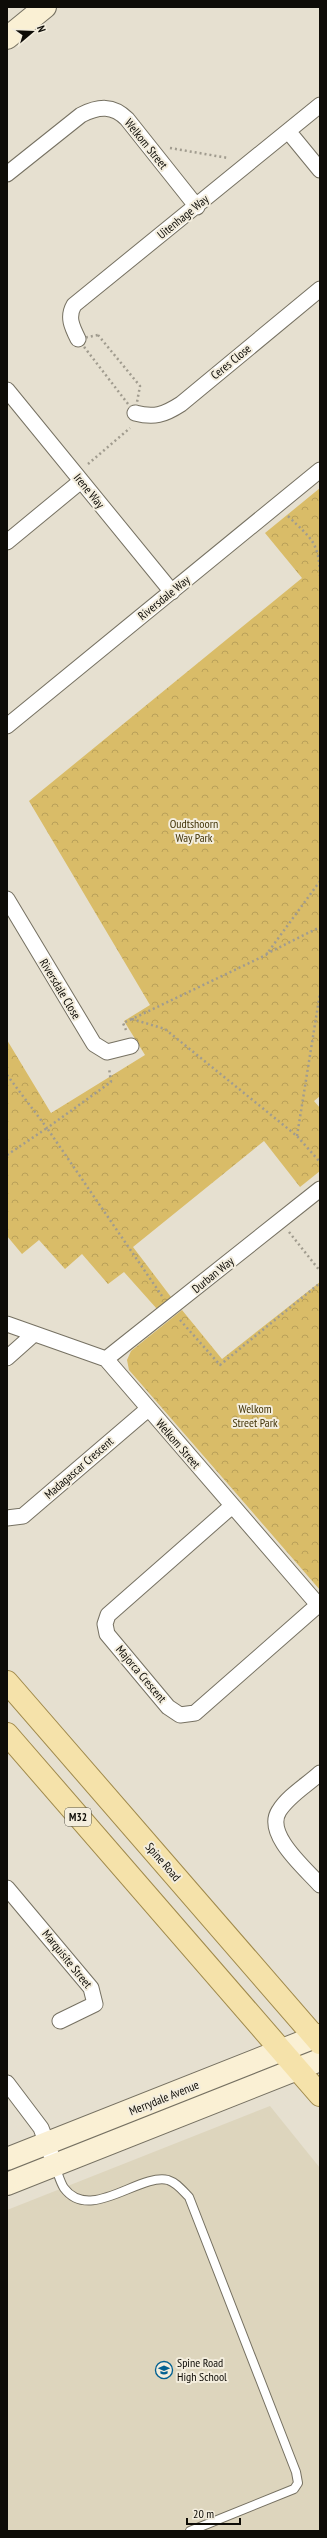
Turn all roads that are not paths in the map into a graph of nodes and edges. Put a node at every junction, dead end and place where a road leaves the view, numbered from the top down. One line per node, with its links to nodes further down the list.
1 (45, 7): 2 (street)
2 (7, 38)
3 (320, 105): 4 (street, Uitenhage Way)
4 (288, 131): 5 (street); 7 (street, Uitenhage Way)
5 (320, 170)
6 (7, 174): 7 (street, Welkom Street)
7 (197, 207): 9 (street, Uitenhage Way)
8 (320, 289): 11 (street, Ceres Close)
9 (78, 339)
10 (7, 390): 13 (street, Irene Way)
11 (141, 414)
12 (320, 470): 15 (street, Riversdale Way)
13 (81, 481): 14 (street); 15 (street, Irene Way)
14 (7, 542)
15 (172, 592): 16 (street, Riversdale Way)
16 (7, 726)
17 (7, 899): 18 (street, Riversdale Close)
18 (131, 1046)
19 (320, 1189): 23 (street, Durban Way)
20 (7, 1324): 21 (street)
21 (34, 1334): 22 (street); 23 (street)
22 (7, 1358)
23 (106, 1359): 24 (street, Welkom Street)
24 (148, 1409): 25 (street, Welkom Street); 26 (street, Madagascar Crescent)
25 (232, 1506): 27 (street, Welkom Street); 27 (street, Majorca Crescent)
26 (7, 1518)
27 (319, 1606)
28 (7, 1682): 34 (main road, Spine Road)
29 (7, 1734): 35 (main road, M32)
30 (320, 1773): 31 (street)
31 (320, 1885)
32 (7, 1888): 33 (street, Marquisite Street)
33 (60, 2021)
34 (318, 2038): 35 (street, Merrydale Avenue)
35 (281, 2051): 37 (main road, M32); 40 (street, Merrydale Avenue)
36 (320, 2060): 37 (street, Merrydale Avenue)
37 (297, 2069): 39 (main road, M32); 42 (street, Merrydale Avenue)
38 (7, 2083): 40 (street)
39 (320, 2095)
40 (46, 2144): 41 (street, Merrydale Avenue); 42 (street)
41 (7, 2159)
42 (54, 2165): 43 (street, Merrydale Avenue); 44 (lane)
43 (7, 2184)
44 (190, 2531)

